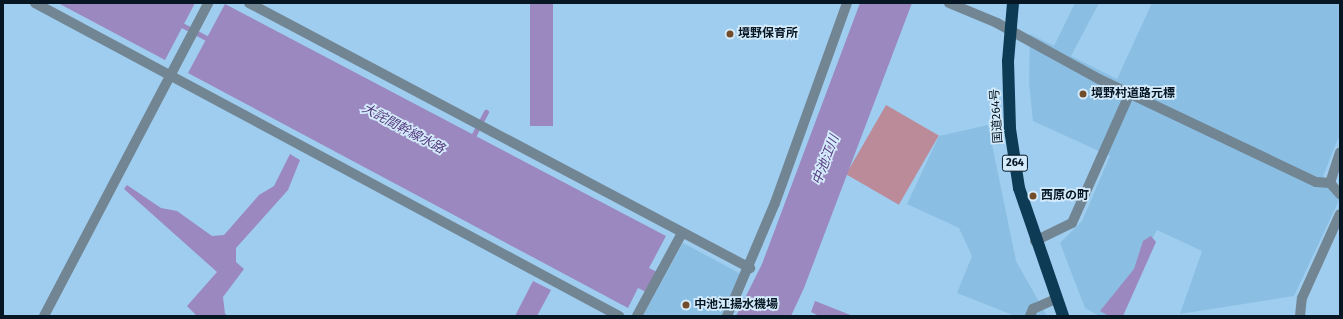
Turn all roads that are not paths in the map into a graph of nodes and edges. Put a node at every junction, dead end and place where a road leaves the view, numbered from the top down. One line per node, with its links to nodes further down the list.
1 (35, 3): 8 (street)
2 (208, 3): 8 (street)
3 (248, 3): 14 (street)
4 (847, 3): 16 (street)
5 (949, 3): 7 (street)
6 (1013, 3): 7 (highway, 国道264号 / 264)
7 (1010, 30): 9 (street); 15 (highway, 国道264号 / 264)
8 (171, 74): 18 (street); 19 (street)
9 (1130, 93): 11 (street); 15 (street)
10 (1340, 153): 11 (street)
11 (1330, 183): 12 (street)
12 (1340, 194)
13 (1340, 214): 24 (street)
14 (682, 233): 16 (street); 20 (street)
15 (1035, 241): 17 (highway, 国道264号 / 264)
16 (750, 268): 21 (street)
17 (1055, 299): 22 (street); 23 (highway, 国道264号 / 264)
18 (44, 316)
19 (619, 316)
20 (637, 316)
21 (727, 316)
22 (1030, 316)
23 (1063, 316)
24 (1300, 316)

